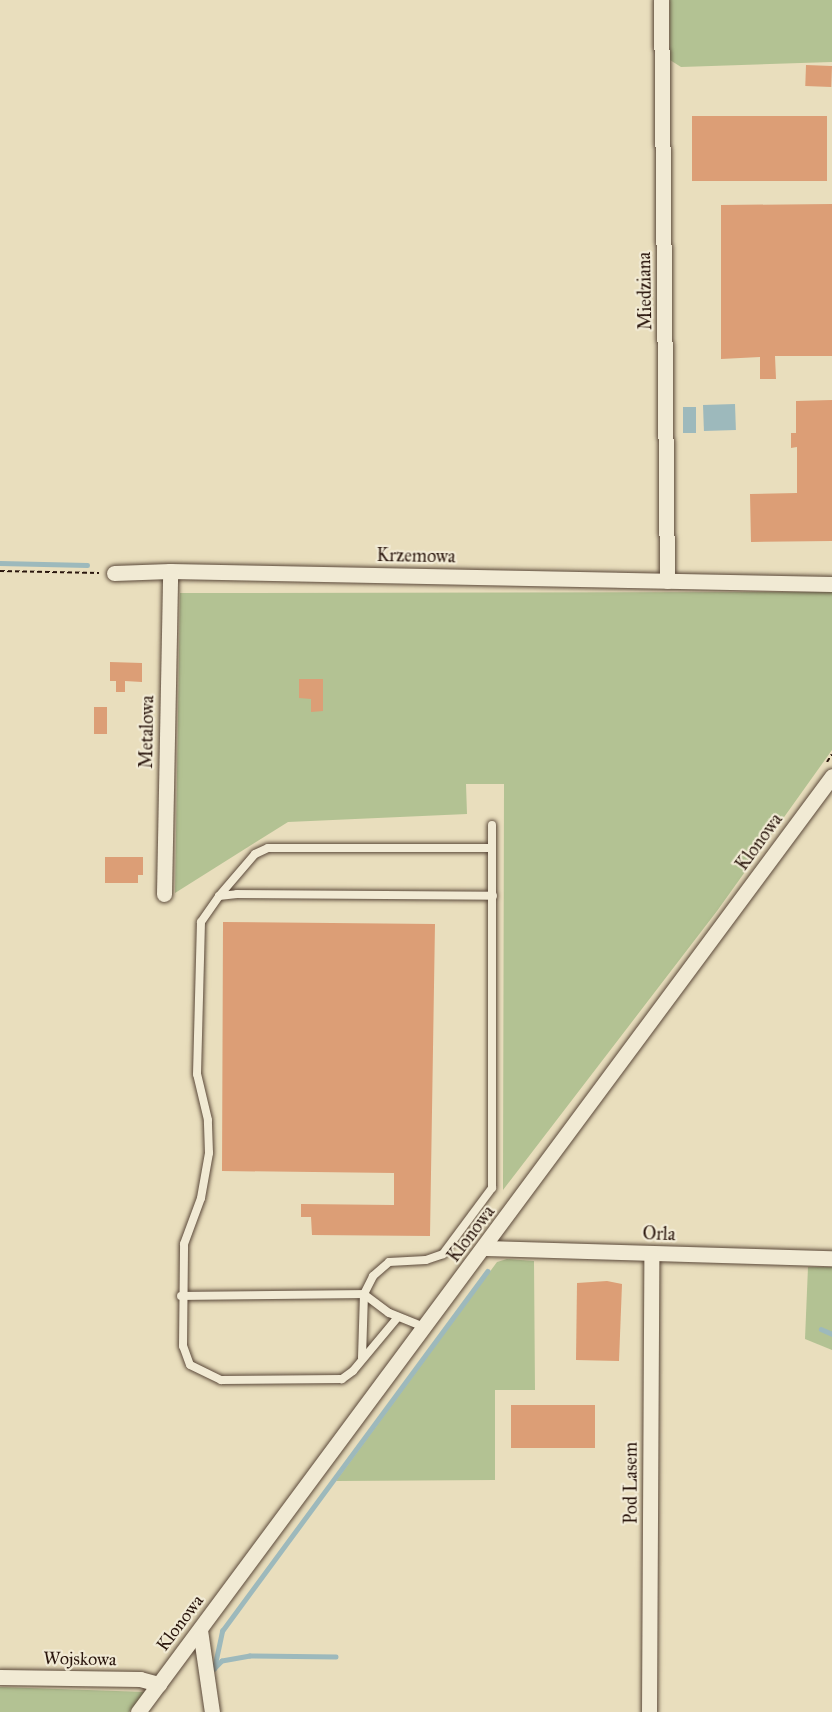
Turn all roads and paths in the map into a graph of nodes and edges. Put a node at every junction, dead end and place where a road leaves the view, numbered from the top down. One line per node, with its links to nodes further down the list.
1 (661, 0): 5 (street, Miedziana)
2 (170, 571): 4 (street, Krzemowa); 5 (street, Krzemowa); 10 (street, Metalowa)
3 (0, 572): 4 (path)
4 (114, 573)
5 (667, 581): 6 (street, Krzemowa)
6 (832, 584)
7 (832, 776): 13 (street, Klonowa)
8 (492, 825): 9 (lane)
9 (492, 848): 11 (lane); 12 (lane)
10 (164, 894)
11 (219, 896): 12 (lane); 17 (lane)
12 (492, 896): 16 (lane)
13 (485, 1248): 14 (street, Orla); 19 (street, Klonowa)
14 (651, 1254): 15 (street, Orla); 26 (street, Pod Lasem)
15 (832, 1258)
16 (364, 1294): 17 (lane); 18 (lane); 20 (lane)
17 (181, 1296): 20 (lane)
18 (398, 1317): 19 (lane); 20 (lane)
19 (426, 1327): 21 (street, Klonowa)
20 (362, 1359)
21 (200, 1630): 23 (street, Klonowa); 25 (street)
22 (0, 1677): 23 (street, Wojskowa)
23 (159, 1684): 24 (street, Klonowa)
24 (138, 1712)
25 (212, 1712)
26 (649, 1712)

